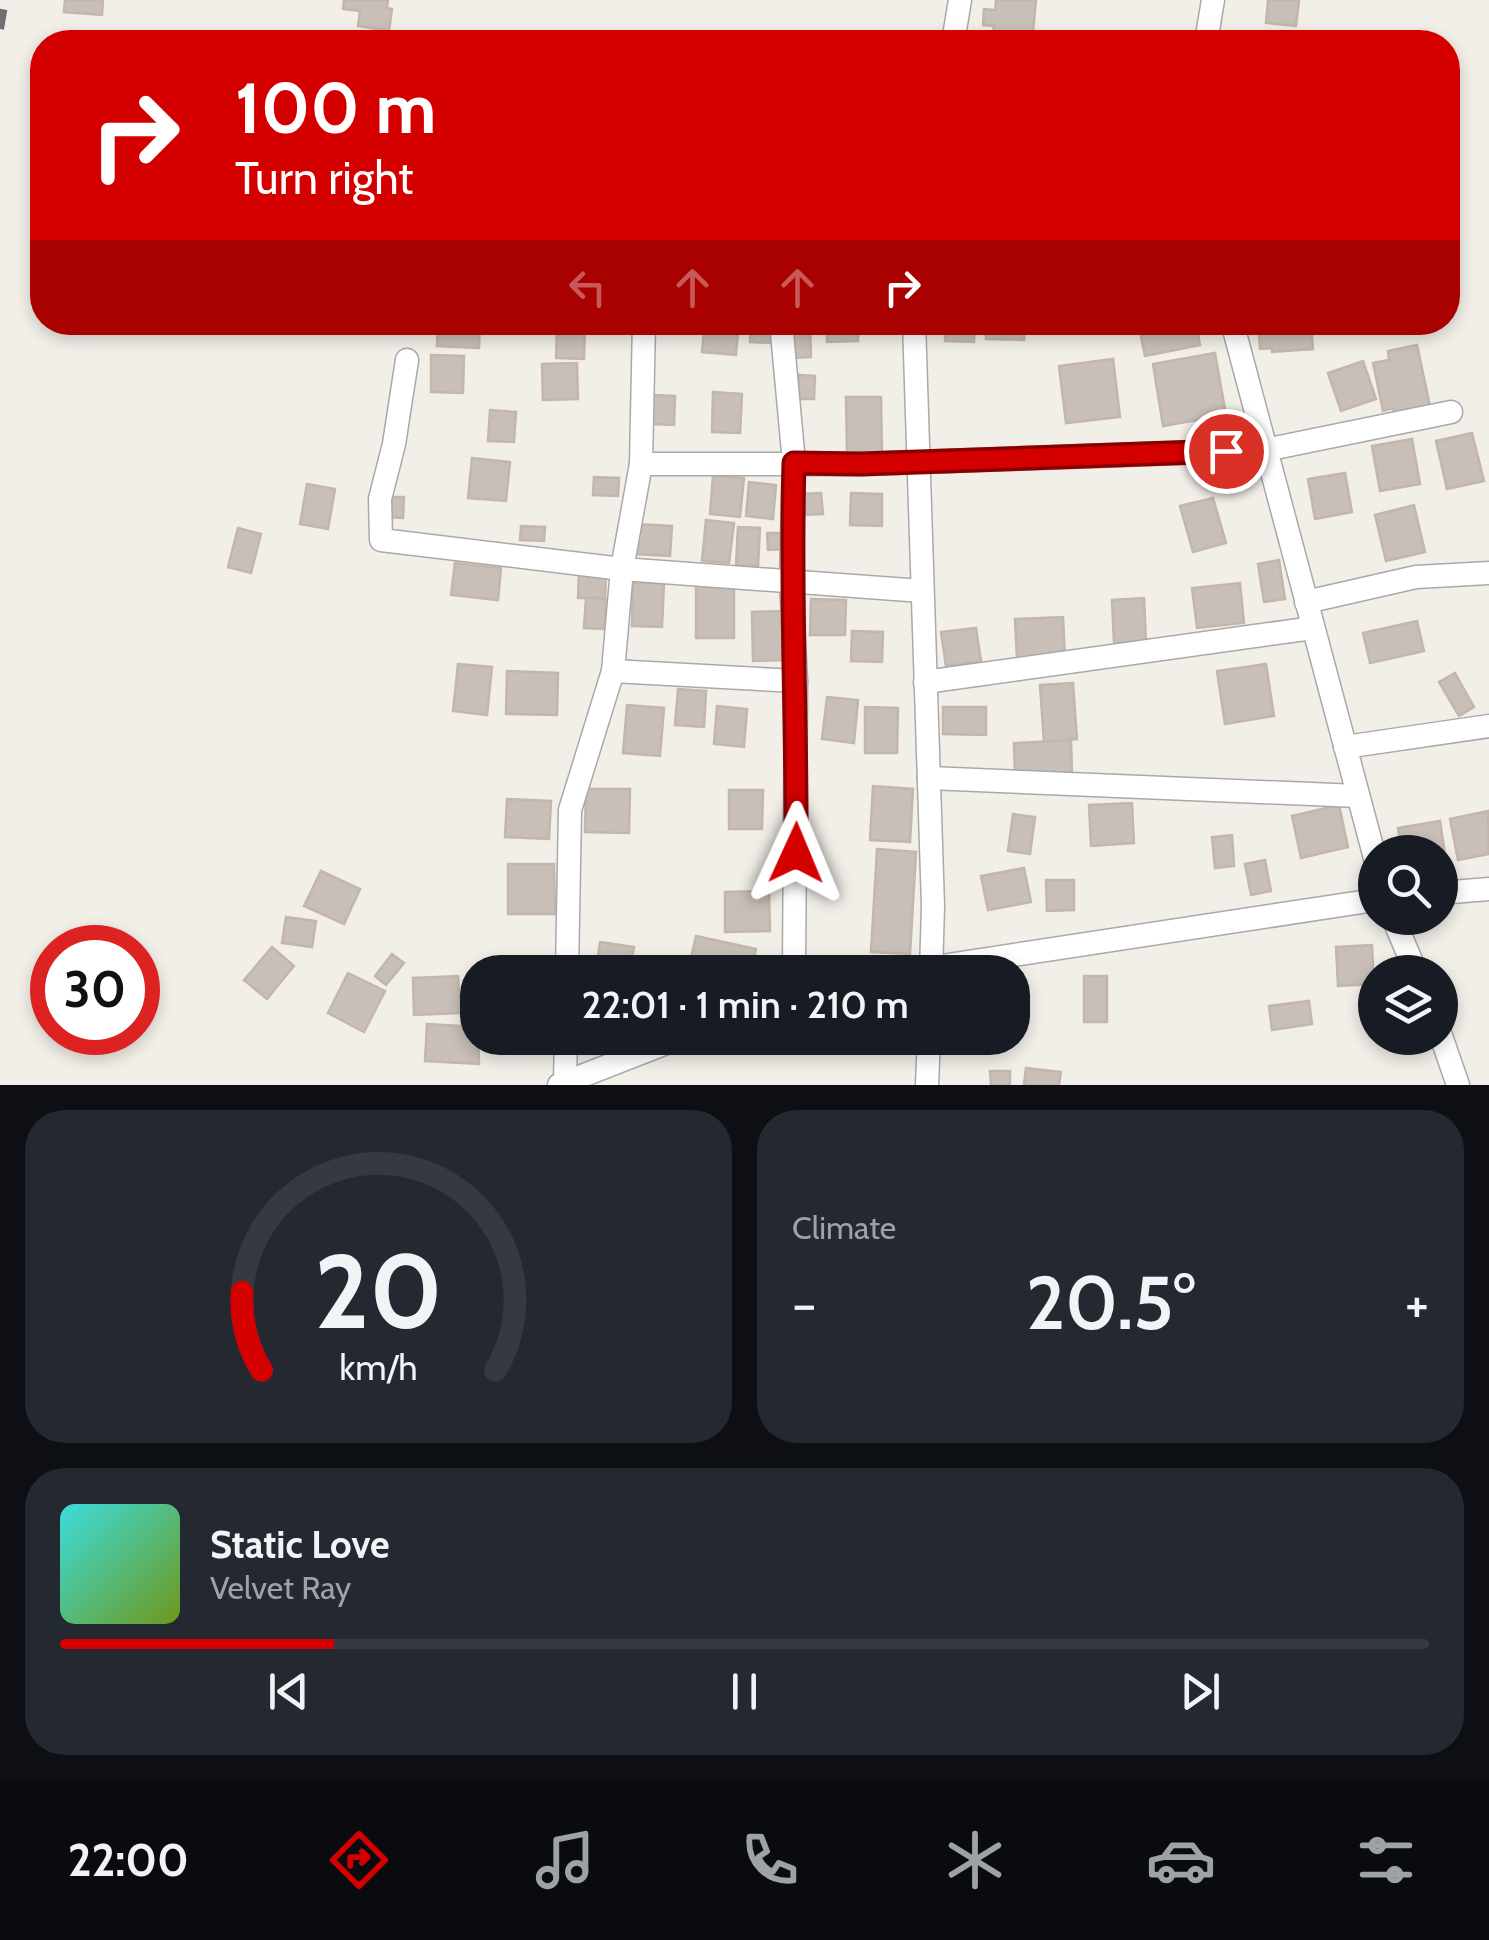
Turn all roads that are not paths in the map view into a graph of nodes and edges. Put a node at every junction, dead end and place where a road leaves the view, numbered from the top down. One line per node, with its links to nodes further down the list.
1 (960, 0): 3 (street)
2 (1213, 0): 4 (street)
3 (954, 30)
4 (1208, 30)
5 (644, 335): 14 (street)
6 (782, 335): 13 (street)
7 (914, 335): 12 (street)
8 (1235, 335): 11 (street)
9 (407, 360): 15 (street)
10 (1451, 412): 11 (street)
11 (1265, 450): 12 (street); 19 (street)
12 (918, 460): 13 (street); 18 (street)
13 (794, 463): 14 (street); 17 (street)
14 (641, 464): 15 (street)
15 (622, 569): 17 (street); 21 (street)
16 (1489, 573): 19 (street)
17 (791, 581): 18 (street); 22 (street)
18 (922, 591): 23 (street)
19 (1306, 602): 20 (street)
20 (1313, 628): 23 (street); 25 (street)
21 (613, 671): 22 (street); 32 (street)
22 (796, 682): 33 (street)
23 (925, 682): 26 (street)
24 (1489, 726): 25 (street)
25 (1345, 747): 27 (street)
26 (928, 778): 27 (street); 34 (street)
27 (1358, 796): 28 (street)
28 (1369, 835)
29 (1489, 889): 30 (street)
30 (1458, 892)
31 (1358, 903): 35 (street)
32 (567, 955)
33 (794, 955)
34 (931, 955)
35 (1026, 955)
36 (564, 1055): 40 (street)
37 (635, 1055): 40 (street)
38 (929, 1055): 41 (street)
39 (1448, 1055): 42 (street)
40 (562, 1083)
41 (928, 1085)
42 (1458, 1085)

